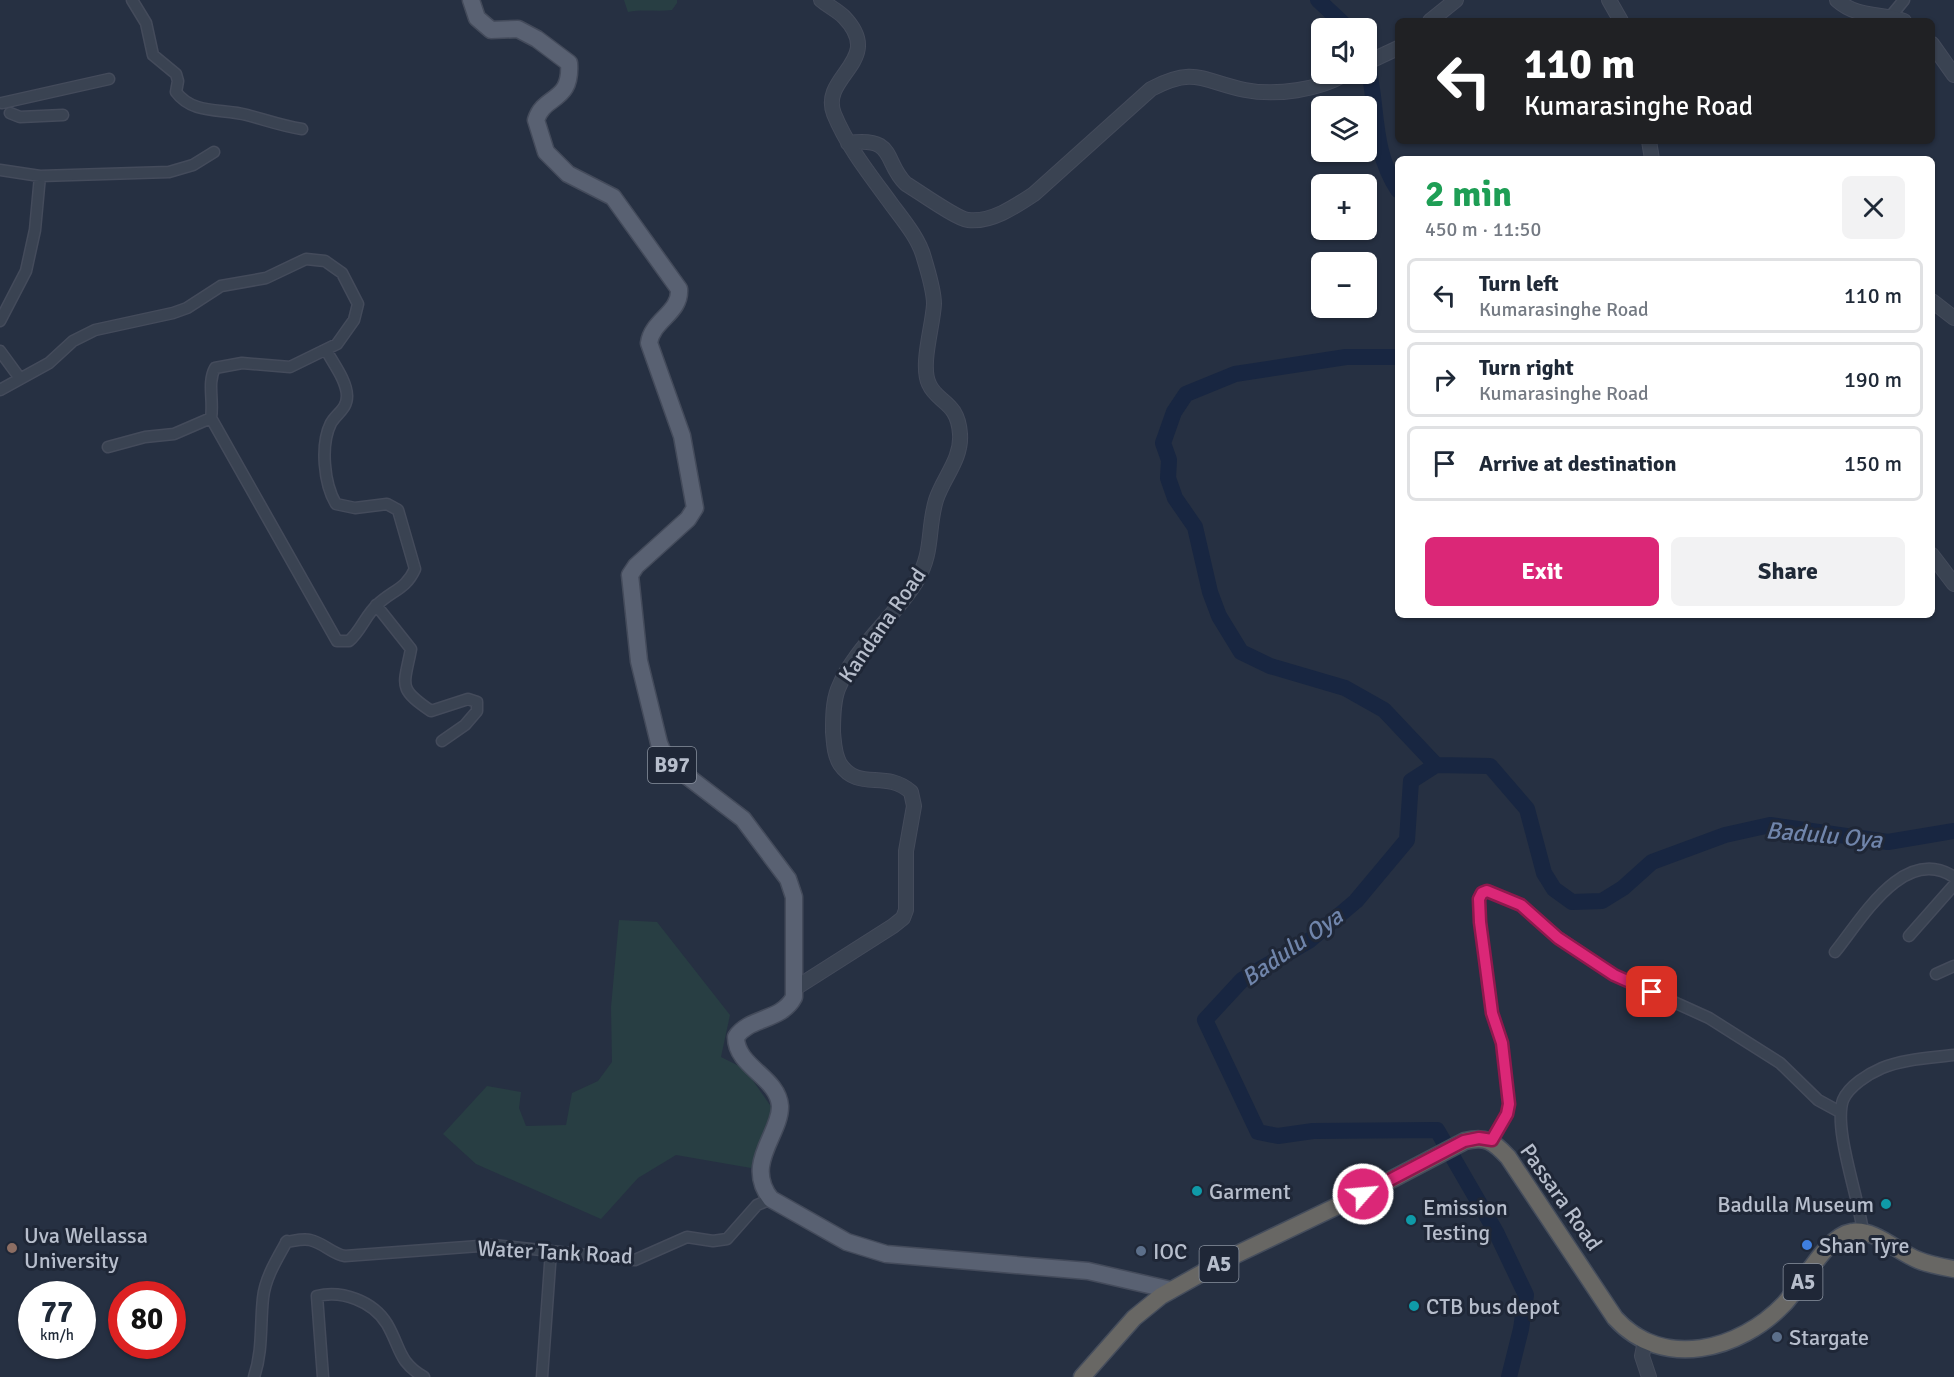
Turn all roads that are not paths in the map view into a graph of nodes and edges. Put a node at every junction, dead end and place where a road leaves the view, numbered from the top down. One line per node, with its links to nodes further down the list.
1 (132, 0): 23 (street)
2 (471, 0): 47 (main road, B97)
3 (821, 0): 24 (street, Kandana Road)
4 (1456, 0): 9 (street)
5 (1609, 0): 10 (street)
6 (1837, 0): 11 (street)
7 (1904, 0): 8 (street)
8 (1890, 17): 12 (street); 13 (street)
9 (1434, 18)
10 (1619, 18)
11 (1871, 18)
12 (1882, 18)
13 (1894, 18)
14 (1935, 48): 17 (street)
15 (1393, 51): 16 (street)
16 (1377, 58)
17 (1954, 75)
18 (109, 79): 20 (street)
19 (1320, 84): 24 (street)
20 (1, 102): 21 (street)
21 (5, 115): 22 (street)
22 (63, 116)
23 (302, 129)
24 (848, 142): 47 (street, Kandana Road)
25 (214, 152): 27 (street)
26 (0, 170): 27 (street)
27 (40, 176): 30 (street)
28 (1935, 303): 29 (street)
29 (1954, 318)
30 (0, 321)
31 (326, 350): 33 (street); 35 (street); 39 (street)
32 (0, 351): 33 (street)
33 (19, 377): 34 (street)
34 (0, 390)
35 (211, 418): 36 (street); 39 (street)
36 (108, 447)
37 (1935, 559): 38 (street)
38 (1954, 584)
39 (376, 605): 40 (street)
40 (442, 741)
41 (1954, 877): 44 (street)
42 (1954, 885): 43 (street)
43 (1909, 936)
44 (1835, 952)
45 (1954, 966): 46 (street)
46 (1936, 974)
47 (794, 988): 51 (main road)
48 (1954, 1055): 49 (street)
49 (1840, 1112): 50 (street); 52 (street)
50 (1492, 1140): 55 (highway, Passara Road / A5); 56 (highway, Passara Road / A5)
51 (771, 1198): 53 (street, Water Tank Road); 55 (main road)
52 (1863, 1232): 54 (highway); 56 (highway, Passara Road / A5)
53 (551, 1251): 57 (street, Water Tank Road); 60 (street)
54 (1954, 1269)
55 (1171, 1290): 61 (highway, Passara Road / A5)
56 (1645, 1341): 62 (street)
57 (254, 1377)
58 (323, 1377): 59 (street)
59 (424, 1377)
60 (542, 1377)
61 (1082, 1377)
62 (1649, 1377)

